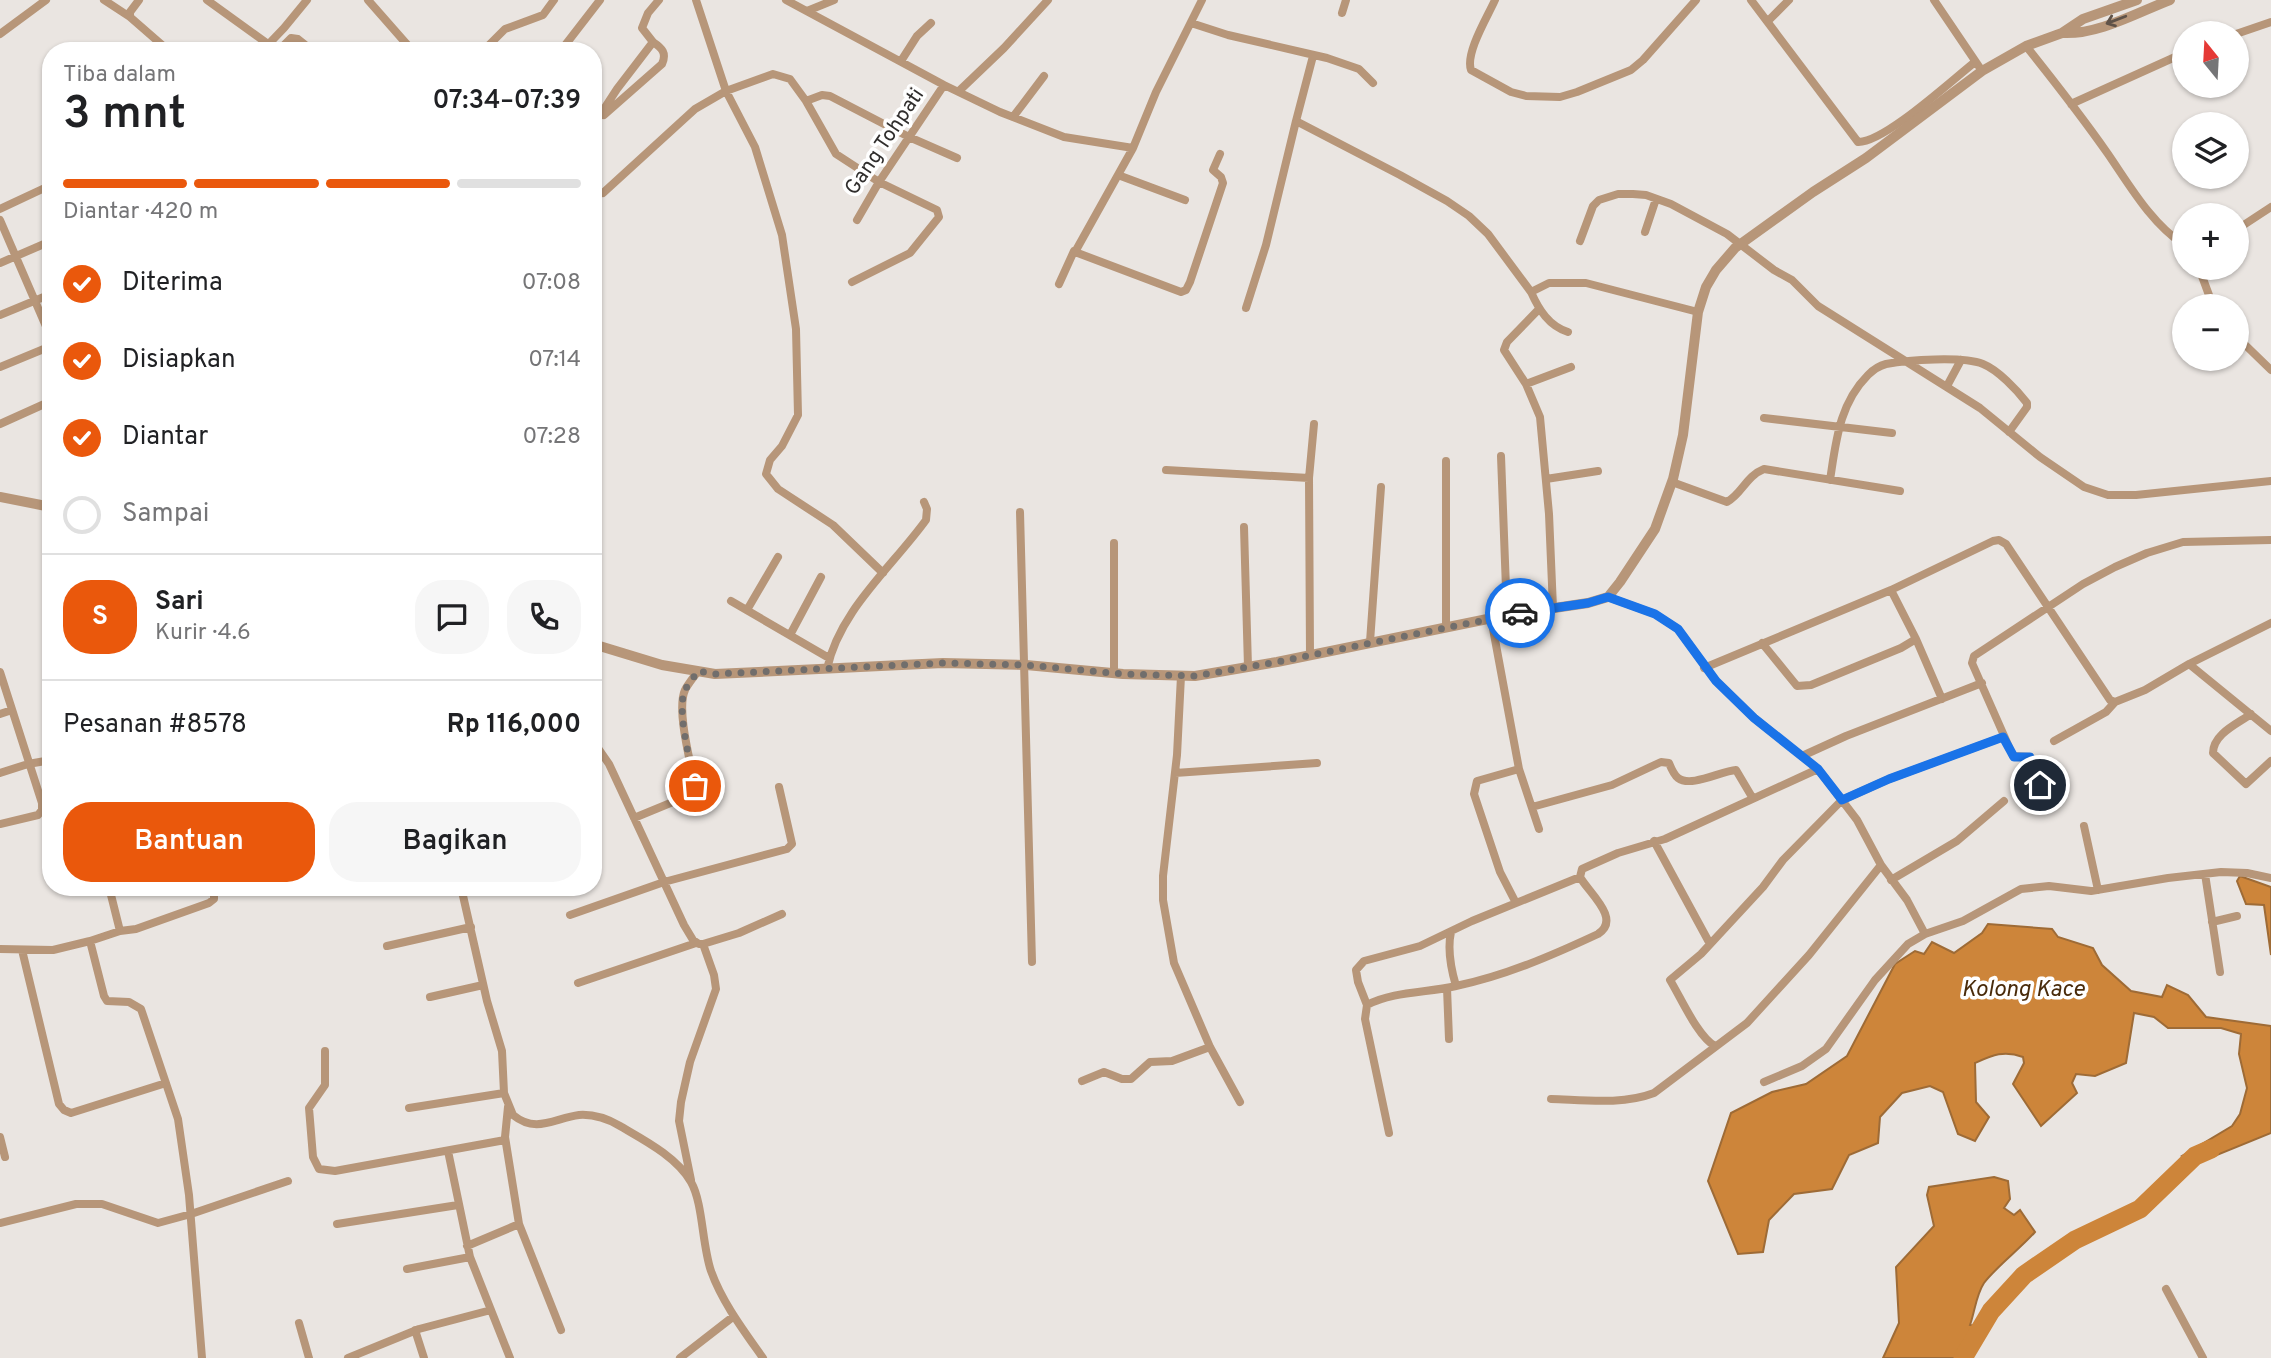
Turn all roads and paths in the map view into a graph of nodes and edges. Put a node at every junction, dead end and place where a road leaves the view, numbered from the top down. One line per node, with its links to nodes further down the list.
1 (46, 0): 32 (street)
2 (104, 0): 25 (street)
3 (139, 0): 25 (street)
4 (207, 0): 34 (street)
5 (368, 0): 38 (street)
6 (554, 0): 39 (street)
7 (600, 0): 40 (street)
8 (659, 0): 41 (street)
9 (696, 0): 50 (street)
10 (786, 0): 23 (street)
11 (834, 0): 23 (street)
12 (1048, 0): 51 (street)
13 (1202, 0): 29 (street)
14 (1346, 0): 24 (street)
15 (1495, 0): 16 (street)
16 (1696, 0)
17 (1751, 0): 26 (street)
18 (1789, 0): 26 (street)
19 (1934, 0): 46 (street)
20 (2137, 0): 31 (street)
21 (2170, 0): 31 (street, one-way to 31)
22 (305, 1): 35 (street)
23 (807, 11): 45 (street)
24 (1342, 13)
25 (130, 17): 33 (street)
26 (1768, 21): 46 (street)
27 (2271, 22): 30 (street)
28 (930, 23): 45 (street)
29 (1191, 23): 43 (street); 59 (street)
30 (2249, 30)
31 (2062, 33): 42 (street)
32 (0, 34)
33 (159, 42)
34 (258, 42)
35 (271, 42)
36 (286, 42): 37 (street)
37 (302, 42)
38 (405, 42)
39 (492, 42)
40 (568, 42)
41 (653, 43): 54 (street); 56 (street)
42 (2026, 46): 46 (street); 53 (street)
43 (1312, 56): 48 (street); 57 (street)
44 (2172, 58): 53 (street)
45 (901, 61): 49 (street)
46 (1979, 66): 77 (street)
47 (1044, 76): 55 (street)
48 (1373, 83)
49 (944, 85): 51 (street); 58 (street, Gang Tohpati)
50 (726, 90): 52 (street); 65 (street); 127 (street)
51 (959, 91): 55 (street)
52 (806, 102): 58 (street); 63 (street)
53 (2071, 104): 74 (street)
54 (602, 113)
55 (1013, 117): 59 (street)
56 (602, 118)
57 (1296, 121): 83 (street); 86 (street)
58 (909, 137): 61 (street); 63 (street, Gang Tohpati)
59 (1133, 148): 62 (street)
60 (1220, 154): 78 (street)
61 (957, 158)
62 (1118, 175): 67 (street); 78 (street)
63 (879, 182): 71 (street, Gang Tohpati); 81 (street)
64 (42, 189): 69 (street)
65 (603, 192)
66 (1656, 199): 73 (street); 75 (street); 77 (street)
67 (1185, 200)
68 (2271, 207): 72 (street)
69 (0, 209)
70 (0, 220): 79 (street)
71 (857, 220)
72 (2249, 221)
73 (1645, 232)
74 (2172, 238)
75 (1580, 241)
76 (42, 244): 79 (street)
77 (1740, 244): 88 (street); 95 (street)
78 (1074, 251): 82 (street)
79 (16, 256): 80 (street); 85 (street)
80 (0, 263)
81 (852, 282)
82 (1059, 284)
83 (1531, 292): 87 (street); 88 (street)
84 (42, 298): 85 (street)
85 (35, 301): 89 (street); 90 (street)
86 (1246, 308)
87 (1539, 309): 91 (street); 99 (street)
88 (1698, 312): 116 (street)
89 (0, 316)
90 (42, 317)
91 (1568, 332)
92 (2249, 349): 98 (street)
93 (42, 350): 96 (street)
94 (1961, 360): 95 (street); 100 (street); 106 (street)
95 (1906, 362): 100 (street); 105 (street)
96 (0, 367)
97 (1571, 367): 99 (street)
98 (2271, 370)
99 (1526, 384): 113 (street)
100 (1947, 386): 106 (street)
101 (42, 405): 103 (street)
102 (1764, 418): 105 (street)
103 (0, 424)
104 (1314, 424): 112 (street)
105 (1838, 427): 107 (street); 114 (street)
106 (2009, 432): 115 (street)
107 (1892, 433)
108 (1501, 456): 135 (street)
109 (1446, 461): 138 (street)
110 (1166, 470): 112 (street)
111 (1598, 471): 113 (street)
112 (1309, 478): 144 (street)
113 (1546, 479): 133 (street)
114 (1830, 480): 116 (street); 118 (street)
115 (2271, 481)
116 (1672, 482): 130 (street)
117 (1381, 487): 141 (street)
118 (1900, 491)
119 (0, 497): 121 (street)
120 (924, 502): 127 (street)
121 (42, 505)
122 (1020, 512): 147 (street)
123 (1244, 527): 148 (street)
124 (2271, 540): 132 (street)
125 (1114, 543): 152 (street)
126 (778, 556): 134 (street)
127 (883, 573): 145 (street)
128 (821, 578): 139 (street)
129 (1891, 590): 132 (street); 140 (street); 142 (street)
130 (1608, 597): 133 (street); 149 (street)
131 (732, 601): 134 (street)
132 (2048, 607): 154 (street); 156 (street)
133 (1553, 608): 135 (street)
134 (747, 610): 139 (street)
135 (1507, 615): 136 (street)
136 (1491, 618): 138 (street); 169 (street)
137 (2271, 623): 146 (street)
138 (1446, 627): 141 (street)
139 (790, 635): 145 (street)
140 (1916, 639): 142 (street); 155 (street)
141 (1370, 642): 144 (street)
142 (1762, 643): 149 (street)
143 (602, 647): 150 (street)
144 (1310, 655): 148 (street)
145 (828, 664): 147 (street); 150 (street)
146 (2189, 664): 156 (street); 159 (street)
147 (1026, 665): 152 (street); 209 (street)
148 (1248, 667): 153 (street)
149 (1704, 667): 164 (street)
150 (698, 671): 179 (street)
151 (0, 673): 157 (street)
152 (1114, 673): 153 (street)
153 (1181, 677): 172 (street)
154 (1982, 683): 155 (street); 161 (street)
155 (1942, 698): 164 (street)
156 (2115, 702): 162 (street)
157 (12, 710): 158 (street); 168 (street)
158 (0, 714)
159 (2250, 714): 160 (street); 165 (street)
160 (2271, 732)
161 (2003, 737): 173 (street); 176 (street)
162 (2054, 741)
163 (602, 754): 179 (street)
164 (1802, 756): 170 (street)
165 (2271, 761)
166 (42, 762): 168 (street)
167 (1318, 763): 172 (street)
168 (29, 764): 171 (street); 180 (street)
169 (1519, 769): 178 (street); 194 (street)
170 (1818, 769): 175 (street); 176 (street)
171 (0, 773)
172 (1175, 773): 219 (street)
173 (2040, 785)
174 (779, 787): 189 (street)
175 (1752, 797): 178 (street); 183 (street)
176 (1842, 800): 184 (street); 205 (street)
177 (2004, 801): 188 (street)
178 (1532, 807): 182 (street)
179 (634, 818): 189 (street)
180 (0, 824)
181 (2084, 826): 190 (street)
182 (1539, 829)
183 (1654, 842): 186 (street); 205 (street)
184 (1881, 864): 188 (street); 218 (street)
185 (2205, 874): 187 (street); 190 (street); 198 (street)
186 (1580, 877): 194 (street); 213 (street)
187 (2270, 878)
188 (1891, 880): 202 (street)
189 (664, 882): 196 (street); 204 (street)
190 (2098, 890): 202 (street)
191 (111, 896): 200 (street)
192 (214, 896): 200 (street)
193 (463, 896): 199 (street)
194 (1516, 903): 201 (street)
195 (782, 914): 204 (street)
196 (570, 915)
197 (2236, 916): 198 (street)
198 (2212, 922): 210 (street)
199 (471, 927): 206 (street); 212 (street)
200 (120, 931): 203 (street)
201 (1451, 932): 213 (street); 216 (street)
202 (1926, 934): 222 (street)
203 (90, 941): 208 (street); 223 (street)
204 (700, 943): 211 (street); 235 (street)
205 (1710, 944): 218 (street)
206 (387, 946)
207 (0, 949): 208 (street)
208 (22, 950): 223 (street)
209 (1032, 962)
210 (2220, 971)
211 (578, 983)
212 (483, 985): 215 (street); 224 (street)
213 (1456, 986): 214 (street)
214 (1447, 988): 216 (street); 217 (street)
215 (429, 997)
216 (1367, 1005): 229 (street)
217 (1449, 1038)
218 (1715, 1046): 225 (street)
219 (1210, 1047): 221 (street); 226 (street)
220 (325, 1051): 232 (street)
221 (1082, 1081)
222 (1764, 1082)
223 (166, 1083): 237 (street)
224 (504, 1093): 227 (street); 228 (street)
225 (1551, 1099)
226 (1240, 1102)
227 (508, 1104): 231 (street); 235 (street)
228 (409, 1108)
229 (1389, 1133)
230 (0, 1137): 233 (street)
231 (505, 1140): 232 (street); 240 (street)
232 (448, 1152): 236 (street)
233 (5, 1157)
234 (288, 1181): 237 (street)
235 (692, 1183): 246 (street)
236 (458, 1205): 239 (street); 241 (street)
237 (191, 1214): 238 (street); 250 (street)
238 (0, 1223)
239 (337, 1224)
240 (519, 1224): 241 (street); 249 (street)
241 (467, 1246): 242 (street)
242 (470, 1256): 243 (street); 245 (street)
243 (407, 1269)
244 (2166, 1289): 257 (street)
245 (491, 1310): 248 (street); 254 (street)
246 (734, 1316): 255 (street); 256 (street)
247 (299, 1323): 251 (street)
248 (415, 1330): 252 (street); 253 (street)
249 (561, 1330)
250 (202, 1358)
251 (309, 1358)
252 (348, 1358)
253 (424, 1358)
254 (510, 1358)
255 (680, 1358)
256 (763, 1358)
257 (2203, 1358)

